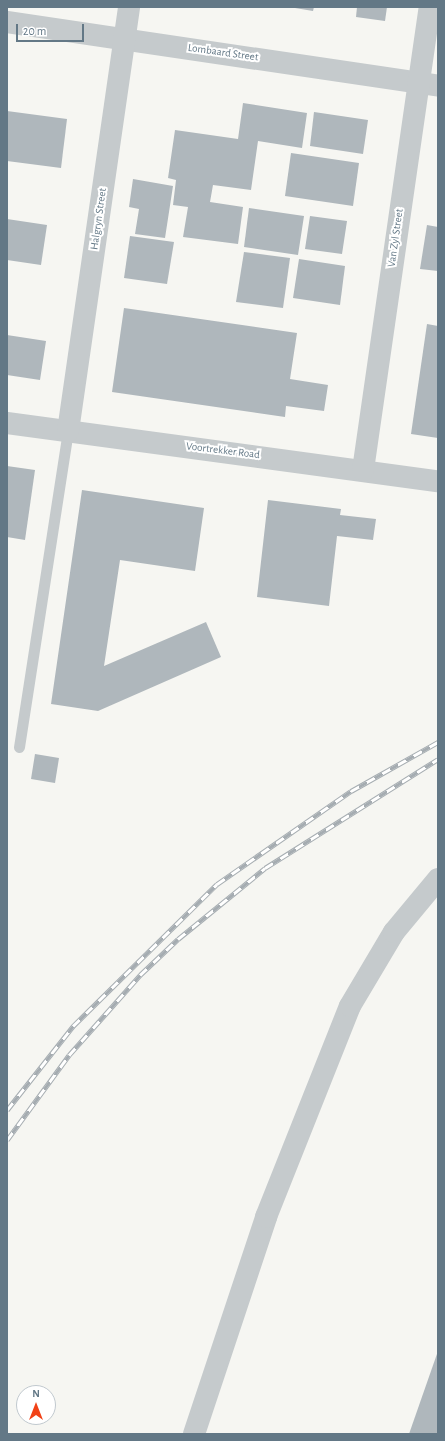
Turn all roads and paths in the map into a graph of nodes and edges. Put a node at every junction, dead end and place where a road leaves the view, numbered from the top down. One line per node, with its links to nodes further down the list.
1 (129, 7): 4 (street, Halgryn Street)
2 (430, 7): 5 (street, Van Zyl Street)
3 (7, 22): 4 (street, Lombaard Street)
4 (125, 39): 5 (street, Lombaard Street); 7 (street, Halgryn Street)
5 (429, 84): 8 (street, Van Zyl Street)
6 (7, 423): 7 (street, Voortrekker Road)
7 (68, 431): 8 (street, Voortrekker Road); 10 (lane)
8 (363, 470): 9 (street, Voortrekker Road)
9 (438, 481)
10 (19, 747)
11 (438, 879): 12 (street)
12 (194, 1434)

